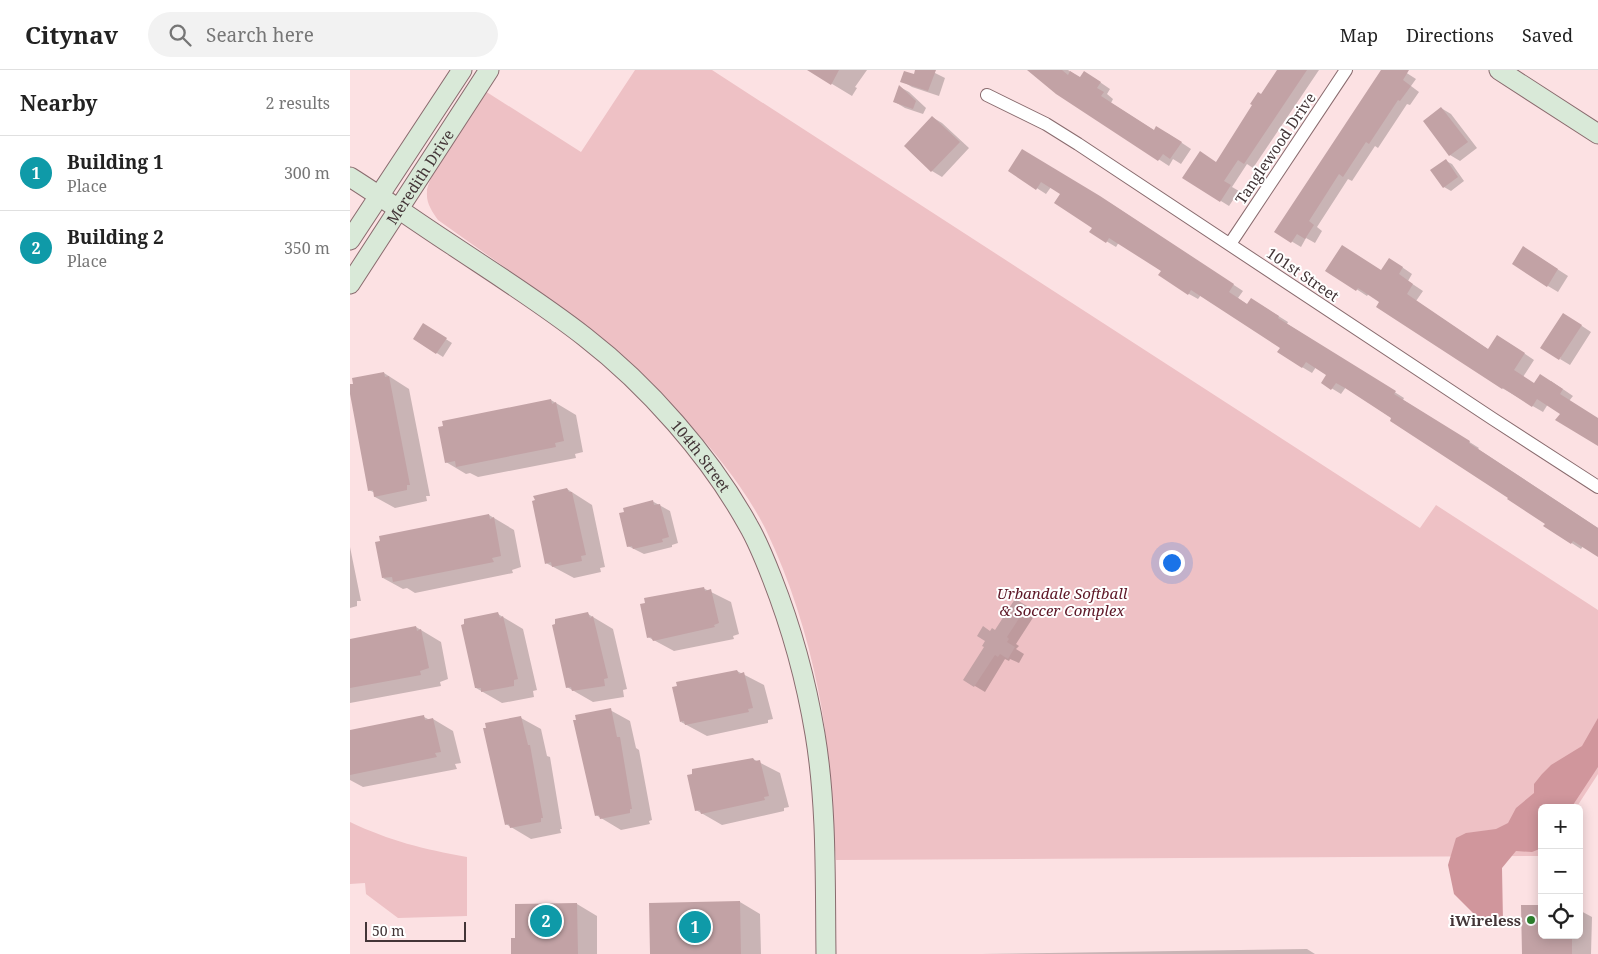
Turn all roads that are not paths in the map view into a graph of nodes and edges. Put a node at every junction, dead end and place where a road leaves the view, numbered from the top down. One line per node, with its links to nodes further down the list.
1 (462, 70): 8 (street, Meredith Drive)
2 (489, 70): 9 (street, Meredith Drive)
3 (1346, 70): 11 (street, Tanglewood Drive)
4 (1499, 70): 6 (street)
5 (987, 95): 11 (street, 101st Street)
6 (1598, 134)
7 (350, 177): 8 (street, 104th Street)
8 (380, 196): 9 (street, 104th Street); 10 (street, Meredith Drive)
9 (399, 209): 12 (street, Meredith Drive); 14 (street, 104th Street)
10 (350, 240)
11 (1230, 244): 13 (street, 101st Street)
12 (350, 284)
13 (1598, 487)
14 (826, 954)

